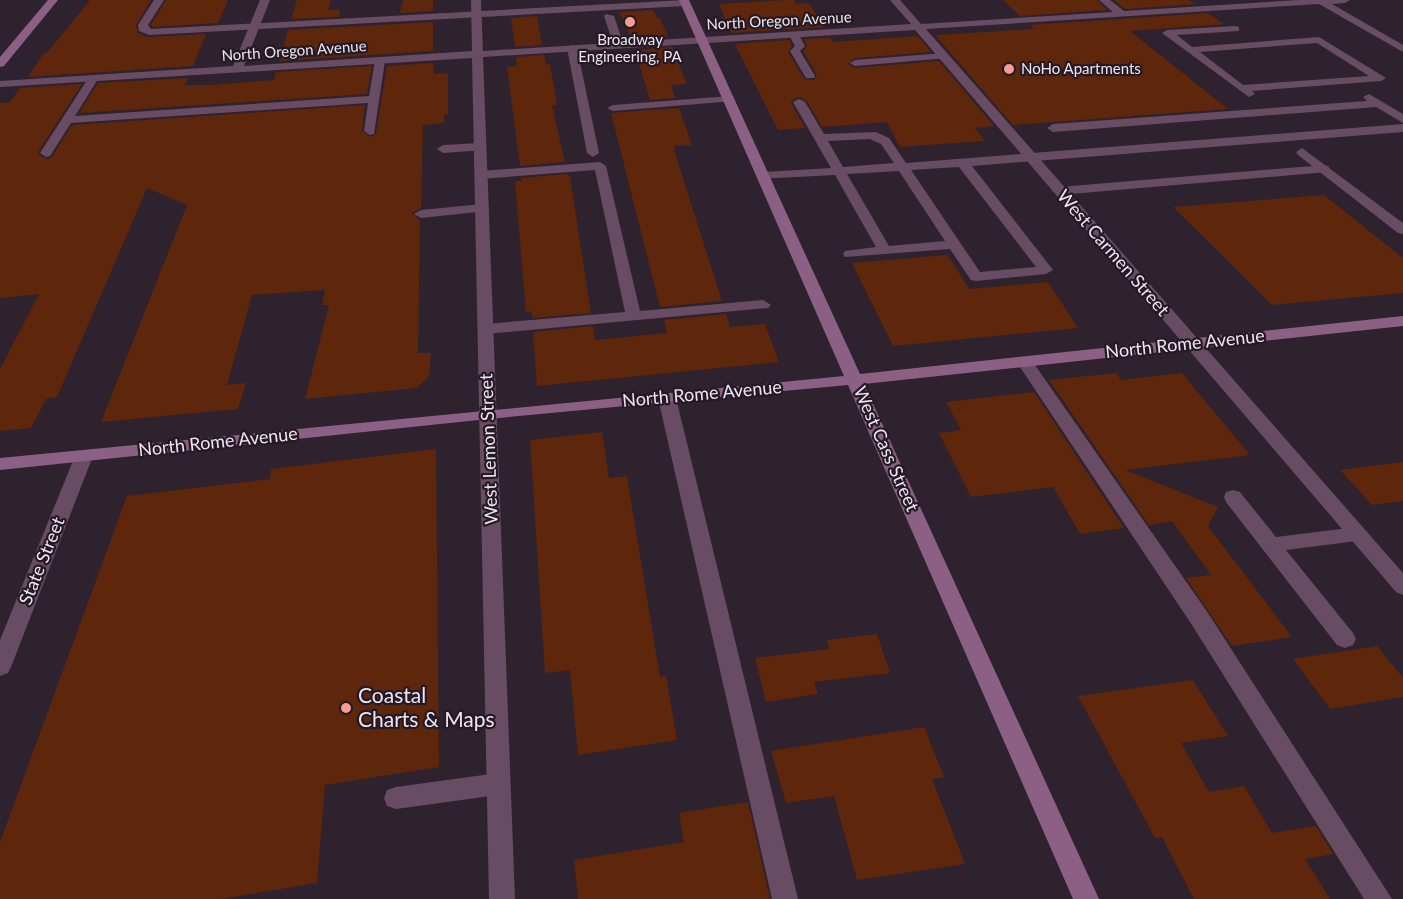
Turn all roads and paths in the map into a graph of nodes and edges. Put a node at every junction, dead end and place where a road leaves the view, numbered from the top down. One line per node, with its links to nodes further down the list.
1 (53, 0): 27 (street)
2 (159, 0): 14 (street)
3 (265, 0): 14 (street)
4 (476, 0): 12 (street, West Lemon Street)
5 (895, 0): 15 (street, West Carmen Street)
6 (1104, 0): 11 (street)
7 (1345, 0): 9 (street, North Oregon Avenue)
8 (685, 1): 10 (street); 18 (street, West Cass Street)
9 (1320, 1): 11 (street, North Oregon Avenue); 21 (street)
10 (580, 4): 12 (street)
11 (1123, 15): 15 (street, North Oregon Avenue)
12 (476, 16): 14 (street); 23 (street, West Lemon Street)
13 (609, 16): 19 (street)
14 (254, 28): 28 (street)
15 (920, 28): 17 (street, North Oregon Avenue); 24 (street, West Carmen Street)
16 (1235, 29): 22 (street)
17 (794, 35): 18 (street, North Oregon Avenue); 29 (street)
18 (703, 40): 19 (street, North Oregon Avenue); 35 (street, West Cass Street)
19 (620, 46): 20 (street, North Oregon Avenue)
20 (573, 48): 23 (street, North Oregon Avenue); 50 (street)
21 (1403, 49)
22 (1189, 50): 31 (street); 33 (street)
23 (476, 55): 25 (street, North Oregon Avenue); 47 (street, West Lemon Street)
24 (944, 56): 26 (street); 51 (street, West Carmen Street)
25 (380, 61): 28 (street, North Oregon Avenue); 34 (street)
26 (855, 63)
27 (0, 64)
28 (237, 69): 30 (street, North Oregon Avenue)
29 (810, 76)
30 (93, 79): 32 (street, North Oregon Avenue); 41 (street)
31 (1344, 81): 33 (street); 37 (street)
32 (0, 84)
33 (1241, 88): 39 (street)
34 (375, 99): 41 (street); 43 (street)
35 (730, 99): 38 (street); 57 (street, West Cass Street)
36 (799, 102): 44 (street)
37 (1378, 103): 39 (street); 40 (street)
38 (613, 108)
39 (1272, 111): 46 (street)
40 (1403, 119)
41 (67, 120): 49 (street)
42 (1403, 128): 45 (street)
43 (370, 131)
44 (820, 138): 53 (street); 55 (street)
45 (1283, 138): 46 (street); 54 (street)
46 (1070, 146): 51 (street)
47 (480, 147): 48 (street); 56 (street, West Lemon Street)
48 (443, 149)
49 (46, 153)
50 (593, 153)
51 (1032, 158): 52 (street); 58 (street, West Carmen Street)
52 (962, 162): 53 (street); 62 (street)
53 (902, 166): 55 (street); 62 (street)
54 (1324, 169): 58 (street); 61 (street)
55 (839, 171): 57 (street); 63 (street)
56 (481, 175): 59 (street, West Lemon Street); 66 (street)
57 (764, 176): 71 (street, West Cass Street)
58 (1059, 191): 69 (street, West Carmen Street)
59 (482, 208): 60 (street); 68 (street, West Lemon Street)
60 (421, 214)
61 (1403, 230)
62 (954, 244): 63 (street)
63 (885, 251): 64 (street)
64 (850, 254)
65 (763, 304): 66 (street)
66 (633, 316): 68 (street)
67 (1403, 321): 69 (street, North Rome Avenue)
68 (486, 330): 73 (street, West Lemon Street)
69 (1191, 343): 70 (street, North Rome Avenue); 77 (street, West Carmen Street)
70 (1024, 361): 71 (street, North Rome Avenue); 87 (street)
71 (855, 380): 72 (street, North Rome Avenue); 86 (street, West Cass Street)
72 (667, 398): 73 (street, North Rome Avenue); 85 (street)
73 (488, 414): 74 (street, North Rome Avenue); 82 (street, West Lemon Street)
74 (84, 456): 75 (street, North Rome Avenue); 81 (street, State Street)
75 (0, 464)
76 (1233, 497): 78 (street)
77 (1357, 534): 78 (street); 79 (street, West Carmen Street)
78 (1271, 545): 80 (street)
79 (1403, 588)
80 (1345, 639)
81 (0, 667)
82 (498, 784): 83 (street); 84 (street, West Lemon Street)
83 (396, 798)
84 (502, 899)
85 (785, 899)
86 (1086, 899)
87 (1379, 899)

